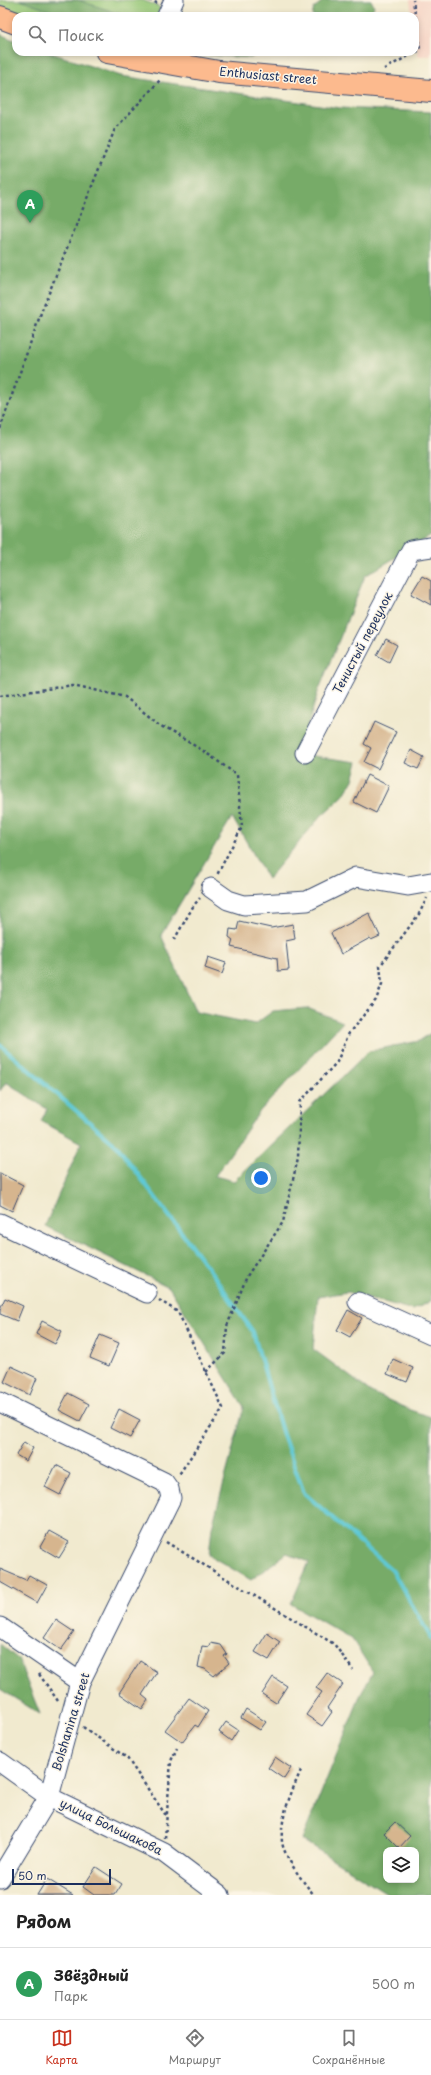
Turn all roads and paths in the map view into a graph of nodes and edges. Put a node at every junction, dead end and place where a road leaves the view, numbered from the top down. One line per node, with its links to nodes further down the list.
1 (174, 0): 3 (street)
2 (413, 0): 4 (path)
3 (169, 12)
4 (415, 12)
5 (0, 17): 6 (main road)
6 (12, 22)
7 (150, 56): 9 (main road, Enthusiast street)
8 (409, 56): 10 (path)
9 (175, 64): 11 (main road, Enthusiast street); 12 (path)
10 (378, 72)
11 (431, 91)
12 (0, 429)
13 (431, 547): 15 (street, Тенистый переулок)
14 (0, 696): 16 (path)
15 (305, 753)
16 (211, 888): 17 (street); 18 (path)
17 (430, 888): 23 (path)
18 (174, 940)
19 (0, 1223): 20 (street)
20 (147, 1293): 23 (path)
21 (358, 1302): 22 (street)
22 (431, 1335)
23 (206, 1372): 25 (path)
24 (0, 1402): 25 (street)
25 (170, 1494): 26 (street, Bolshanina street)
26 (153, 1534): 28 (path); 30 (street, Bolshanina street)
27 (0, 1627): 30 (street)
28 (354, 1670)
29 (38, 1673): 31 (path)
30 (80, 1682): 31 (street, Bolshanina street)
31 (70, 1719): 35 (street, Bolshanina street); 36 (path)
32 (177, 1748): 36 (path)
33 (0, 1762): 35 (street, улица Большакова)
34 (301, 1770): 40 (path)
35 (49, 1797): 37 (street, улица Большакова); 38 (street, Bolshanina street)
36 (167, 1817): 37 (path)
37 (164, 1853): 39 (street, улица Большакова)
38 (0, 1878)
39 (220, 1895)
40 (314, 1895)

